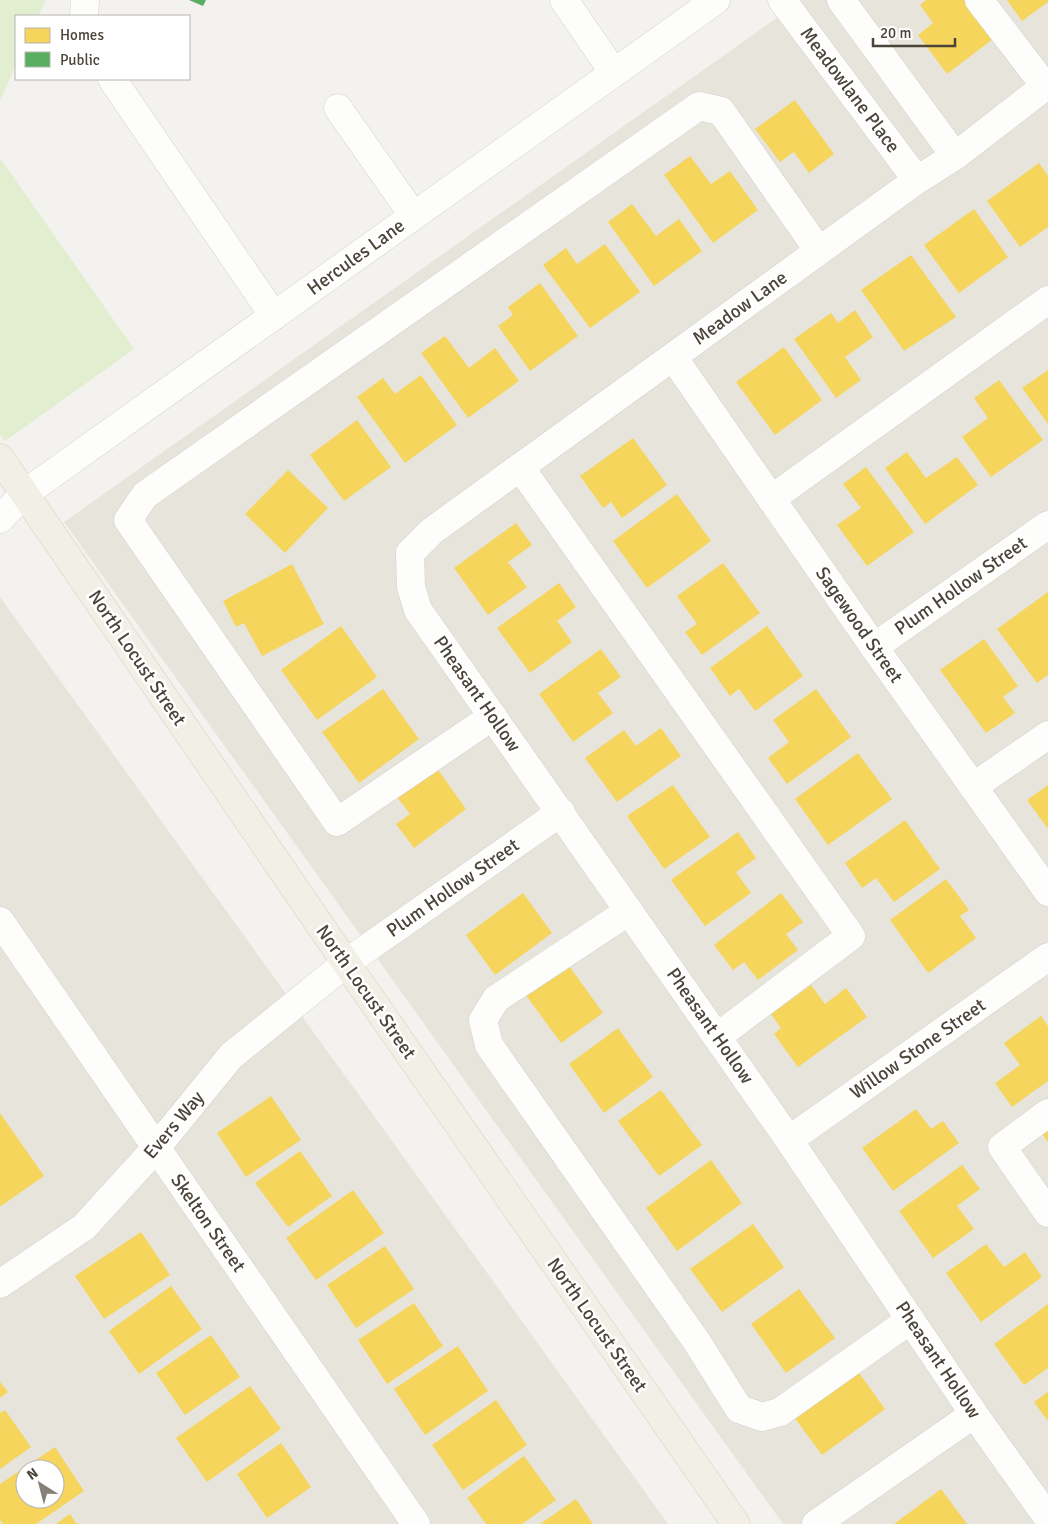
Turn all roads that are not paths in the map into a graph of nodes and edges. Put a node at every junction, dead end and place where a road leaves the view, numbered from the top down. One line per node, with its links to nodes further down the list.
1 (85, 0): 7 (street)
2 (564, 0): 8 (street)
3 (716, 0): 8 (street, Hercules Lane)
4 (782, 0): 13 (street, Meadowlane Place)
5 (841, 0): 12 (street)
6 (979, 0): 10 (street)
7 (84, 15)
8 (614, 73): 14 (street, Hercules Lane)
9 (113, 80): 17 (street)
10 (1047, 85): 12 (street, Meadow Lane)
11 (338, 108): 14 (street)
12 (955, 156): 13 (street, Meadow Lane)
13 (917, 180): 15 (street, Meadow Lane)
14 (413, 215): 17 (street, Hercules Lane)
15 (820, 250): 18 (street, Meadow Lane); 27 (street)
16 (1048, 300): 22 (street)
17 (274, 316): 21 (street, Hercules Lane)
18 (673, 357): 20 (street, Meadow Lane); 22 (street, Sagewood Street)
19 (0, 458): 21 (main road, North Locust Street)
20 (520, 467): 25 (street, Meadow Lane); 36 (street)
21 (24, 494): 23 (street, Hercules Lane); 35 (main road, North Locust Street)
22 (772, 499): 26 (street, Sagewood Street)
23 (0, 519)
24 (1048, 525): 26 (street, Plum Hollow Street)
25 (432, 531): 27 (street, Pheasant Hollow)
26 (874, 647): 29 (street, Sagewood Street)
27 (493, 716): 30 (street, Pheasant Hollow)
28 (1048, 735): 29 (street)
29 (973, 787): 31 (street, Sagewood Street)
30 (561, 812): 32 (street, Pheasant Hollow); 35 (street, Plum Hollow Street)
31 (1048, 892)
32 (629, 911): 36 (street, Pheasant Hollow); 42 (street)
33 (0, 921): 39 (street, Skelton Street)
34 (1048, 957): 38 (street, Willow Stone Street)
35 (346, 963): 39 (street, Evers Way); 46 (main road, North Locust Street)
36 (717, 1037): 38 (street, Pheasant Hollow)
37 (1048, 1113): 40 (street)
38 (789, 1140): 42 (street, Pheasant Hollow)
39 (156, 1148): 41 (street, Evers Way); 45 (street, Skelton Street)
40 (1048, 1213)
41 (0, 1284)
42 (910, 1320): 43 (street, Pheasant Hollow)
43 (974, 1414): 44 (street, Pheasant Hollow); 47 (street)
44 (1041, 1519)
45 (416, 1524)
46 (736, 1524)
47 (816, 1524)

